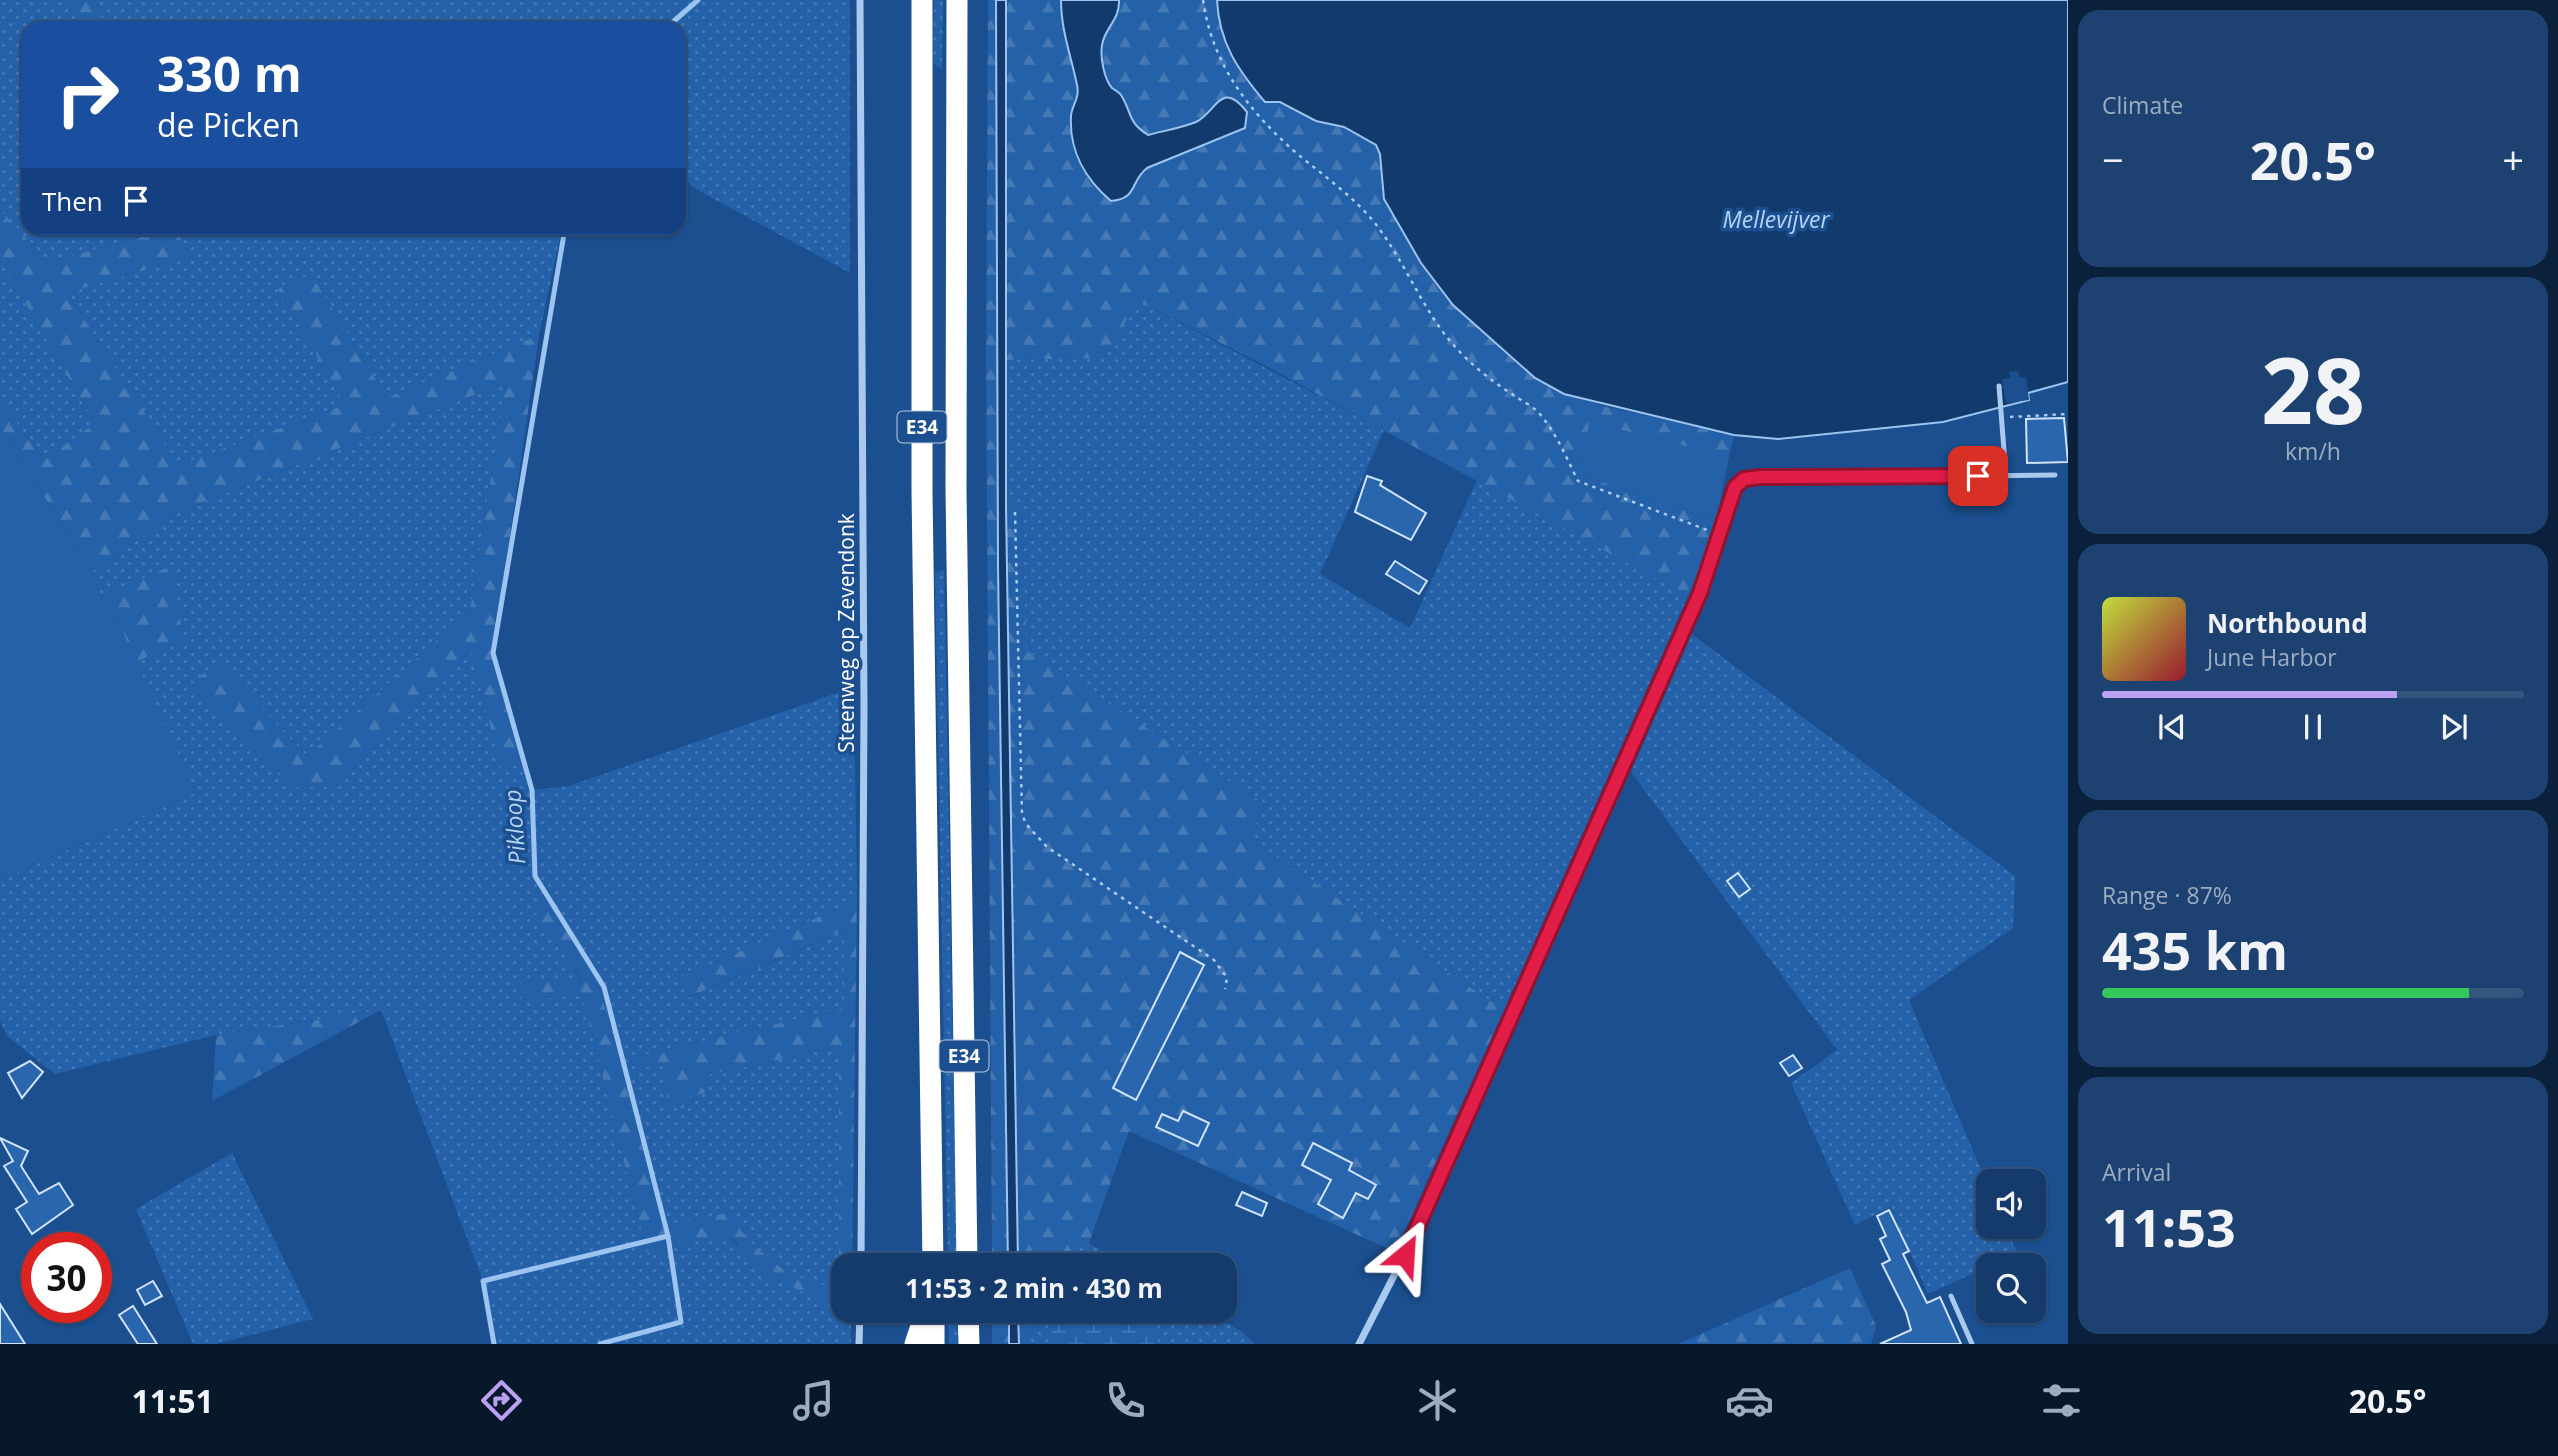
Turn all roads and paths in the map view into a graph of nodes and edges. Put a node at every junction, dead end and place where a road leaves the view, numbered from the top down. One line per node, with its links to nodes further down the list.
1 (860, 0): 14 (street, Steenweg op Zevendonk)
2 (922, 0): 15 (highway, E34)
3 (957, 0): 16 (highway, E34)
4 (1203, 0): 12 (path)
5 (1999, 386): 7 (lane)
6 (2068, 414): 7 (path)
7 (2004, 417): 9 (lane)
8 (2055, 475): 9 (lane)
9 (2006, 476): 10 (lane)
10 (1744, 479): 12 (street)
11 (1015, 513): 13 (path)
12 (1720, 535): 26 (street)
13 (1225, 989)
14 (861, 1253)
15 (933, 1253)
16 (967, 1253)
17 (1951, 1296): 27 (lane)
18 (860, 1323): 22 (street)
19 (922, 1323): 23 (highway)
20 (934, 1323): 24 (highway)
21 (968, 1323): 25 (highway)
22 (859, 1344)
23 (915, 1344)
24 (934, 1344)
25 (969, 1344)
26 (1359, 1344)
27 (1972, 1344)

